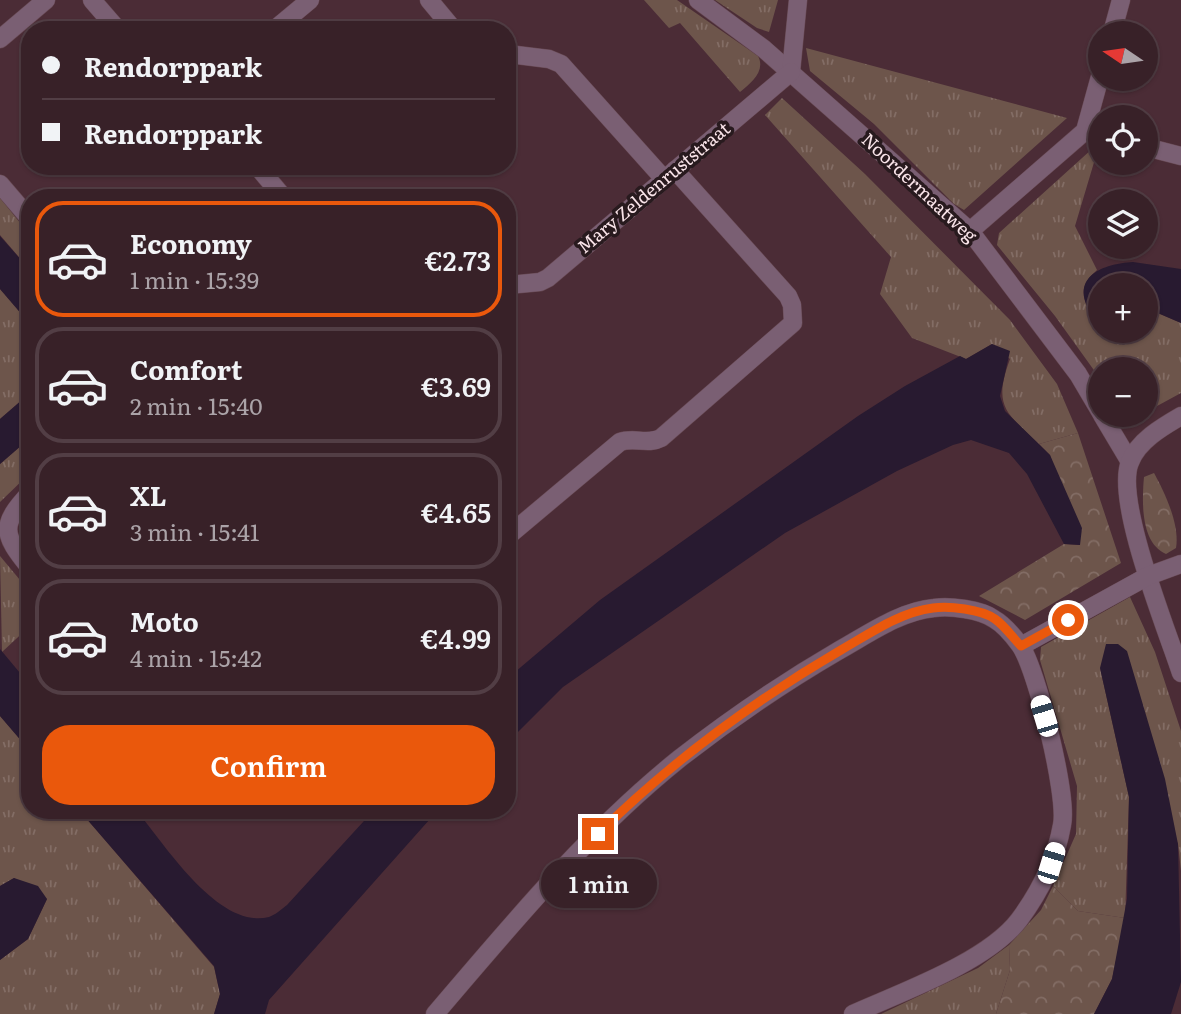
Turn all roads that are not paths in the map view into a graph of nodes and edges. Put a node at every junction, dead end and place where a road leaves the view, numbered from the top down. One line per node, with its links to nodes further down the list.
1 (46, 0): 9 (street)
2 (92, 0): 10 (street)
3 (310, 0): 11 (street)
4 (429, 0): 12 (street)
5 (698, 0): 16 (street, Noordermaatweg)
6 (798, 0): 16 (street)
7 (1121, 0): 13 (street)
8 (21, 21): 14 (street)
9 (21, 21)
10 (110, 21)
11 (285, 21)
12 (446, 21)
13 (1115, 21)
14 (0, 39)
15 (516, 55): 20 (street)
16 (791, 72): 20 (street, Mary Zeldenruststraat); 25 (street, Noordermaatweg)
17 (1088, 137): 25 (street)
18 (1158, 150): 19 (street)
19 (1181, 156)
20 (669, 174): 26 (street, Mary Zeldenruststraat); 32 (street)
21 (265, 175): 23 (street)
22 (0, 184): 24 (street)
23 (276, 189)
24 (21, 208)
25 (970, 230): 27 (street, Noordermaatweg)
26 (516, 284)
27 (1088, 391)
28 (1181, 416): 30 (street)
29 (1109, 427): 30 (street, Noordermaatweg)
30 (1130, 462): 35 (street)
31 (21, 501): 33 (street)
32 (516, 529)
33 (21, 557)
34 (1181, 564): 35 (street)
35 (1148, 576): 36 (street); 37 (street)
36 (1021, 646): 38 (street); 39 (street)
37 (1181, 673)
38 (435, 1014)
39 (853, 1014)

